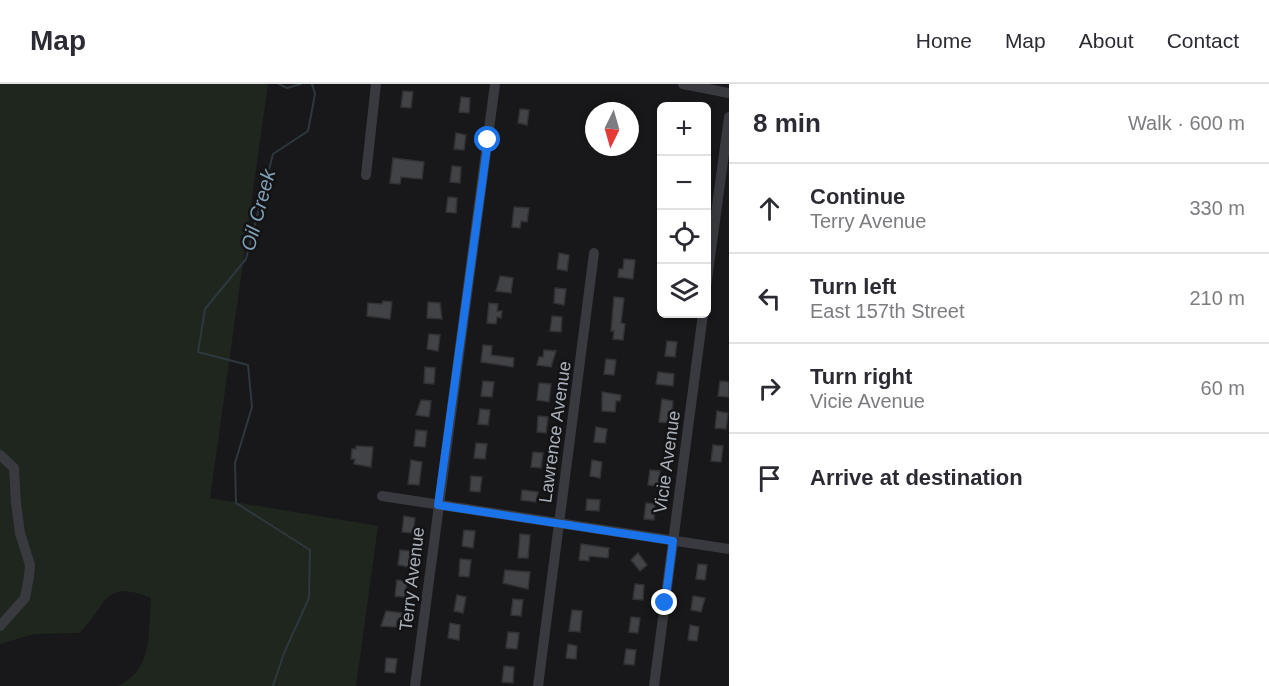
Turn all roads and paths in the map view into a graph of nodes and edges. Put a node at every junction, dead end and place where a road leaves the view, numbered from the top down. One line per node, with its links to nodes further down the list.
1 (376, 84): 6 (street)
2 (495, 84): 12 (street, Terry Avenue)
3 (683, 84): 4 (street)
4 (729, 93)
5 (729, 117): 8 (street)
6 (366, 175)
7 (594, 253): 13 (street, Lawrence Avenue)
8 (709, 264)
9 (702, 318): 14 (street, Vicie Avenue)
10 (0, 455): 16 (street)
11 (382, 496): 12 (street)
12 (438, 505): 13 (street); 17 (street, Terry Avenue)
13 (559, 524): 14 (street); 18 (street, Lawrence Avenue)
14 (673, 541): 15 (street); 19 (street, Vicie Avenue)
15 (729, 549)
16 (0, 626)
17 (415, 686)
18 (538, 686)
19 (654, 686)

